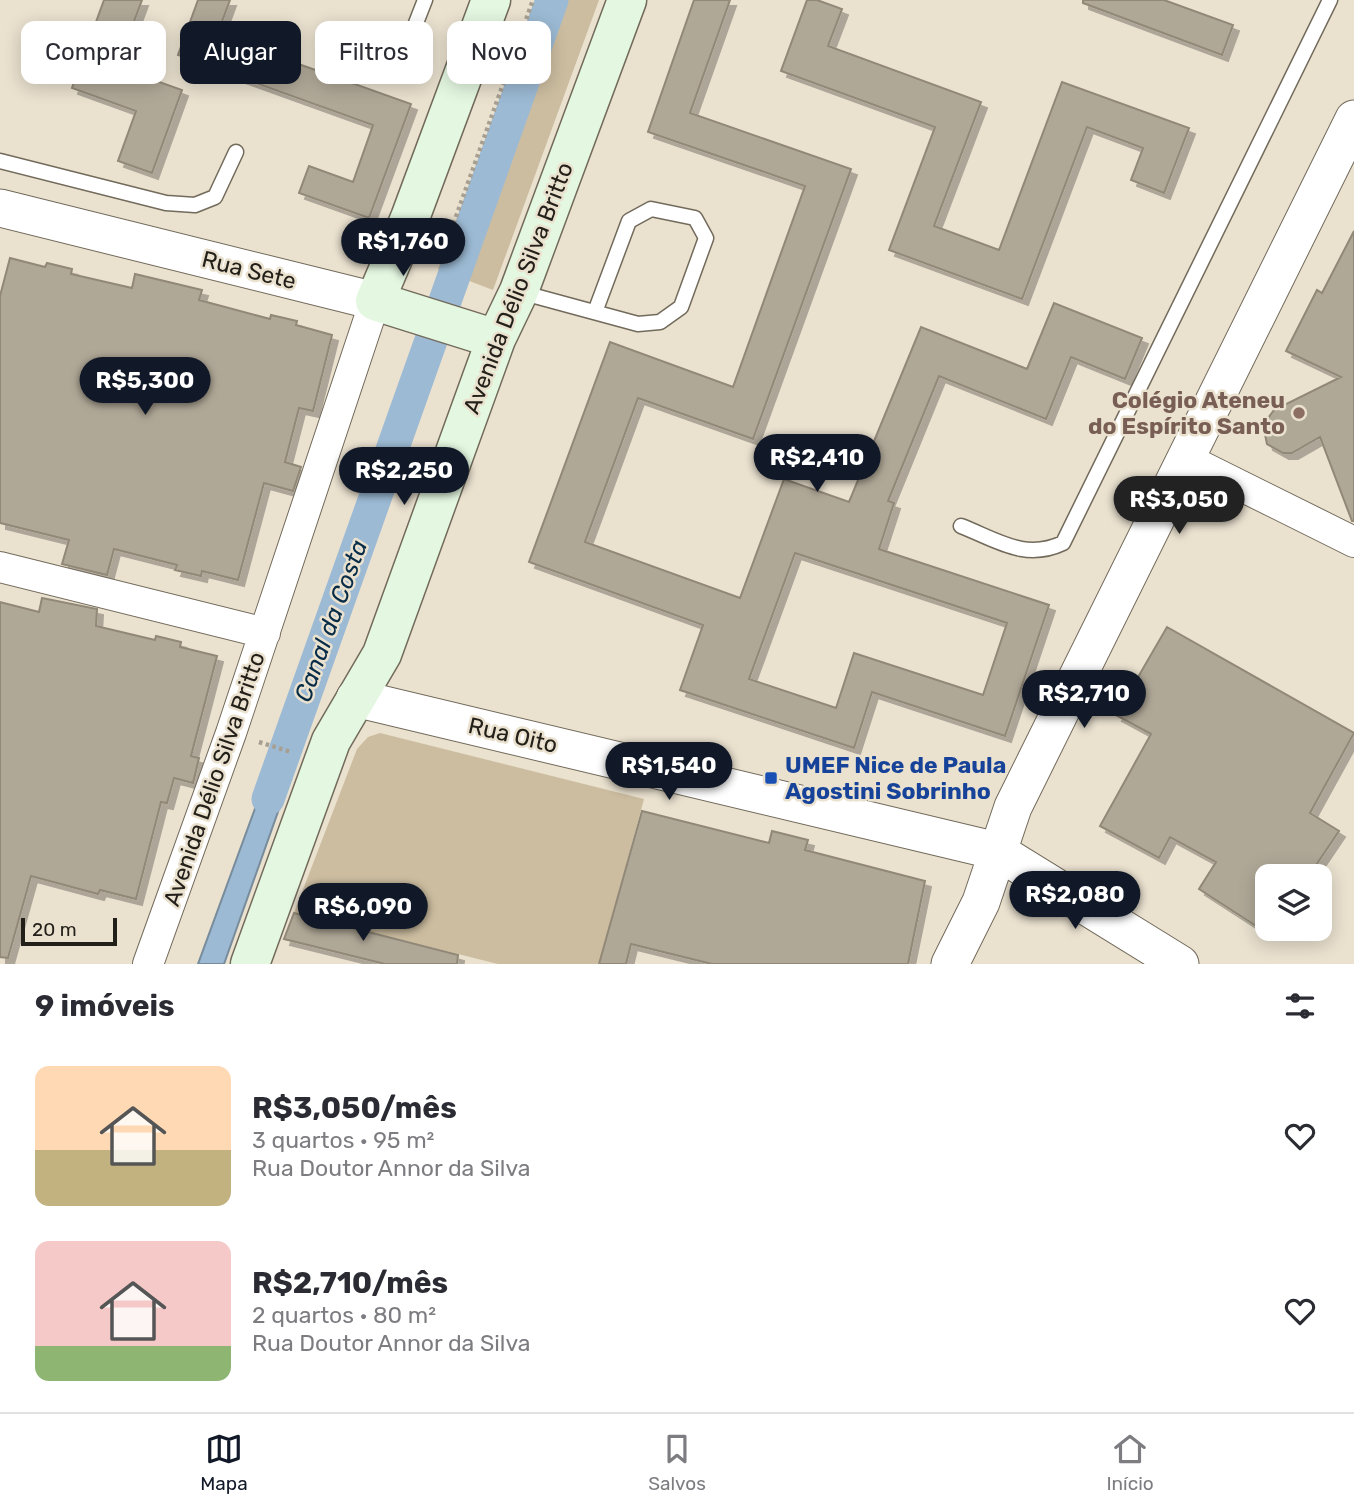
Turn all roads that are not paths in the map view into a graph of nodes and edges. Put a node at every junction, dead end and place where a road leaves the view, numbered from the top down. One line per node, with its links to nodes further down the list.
1 (425, 0): 5 (lane)
2 (491, 0): 11 (main road, Avenida Délio Silva Britto)
3 (626, 0): 10 (main road, Avenida Délio Silva Britto)
4 (1330, 0): 15 (lane)
5 (417, 21)
6 (1354, 119): 14 (street)
7 (236, 152): 8 (lane)
8 (0, 161)
9 (0, 208): 11 (street, Rua Sete)
10 (519, 291): 12 (lane); 13 (main road, Avenida Délio Silva Britto)
11 (375, 301): 13 (main road, Rua Sete); 18 (street, Avenida Délio Silva Britto)
12 (595, 313): 12 (lane)
13 (480, 334): 19 (main road, Avenida Délio Silva Britto)
14 (1185, 458): 16 (street); 20 (street)
15 (961, 526)
16 (1354, 542)
17 (0, 568): 18 (street)
18 (265, 633): 21 (street, Avenida Délio Silva Britto)
19 (355, 698): 20 (street, Rua Oito); 22 (main road, Avenida Délio Silva Britto)
20 (997, 851): 23 (street); 24 (street, Rua Oito)
21 (148, 964)
22 (250, 964)
23 (950, 964)
24 (1180, 964)

